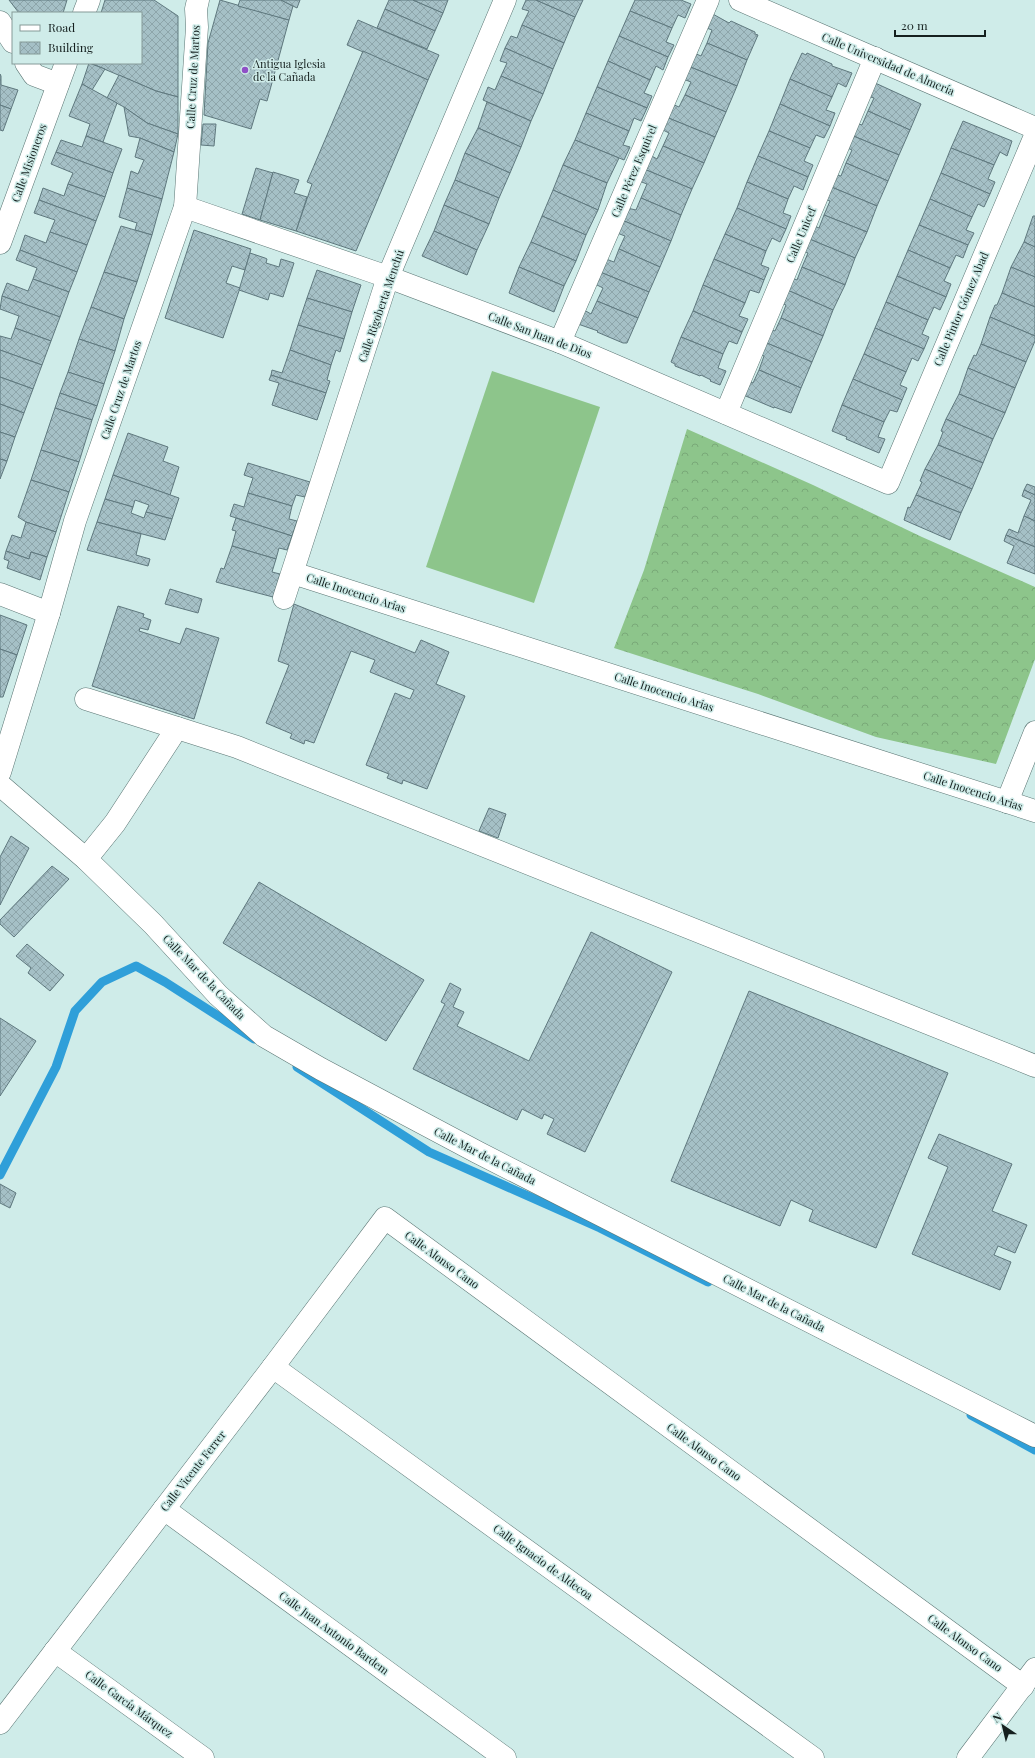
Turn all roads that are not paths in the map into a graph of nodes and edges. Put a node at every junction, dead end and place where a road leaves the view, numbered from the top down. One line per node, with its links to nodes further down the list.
1 (89, 0): 6 (street)
2 (505, 0): 17 (street, Calle Rigoberta Menchú)
3 (708, 0): 18 (street, Calle Pérez Esquivel)
4 (740, 0): 9 (street, Calle Universidad de Almería)
5 (193, 3): 15 (street, Calle Cruz de Martos)
6 (84, 12)
7 (0, 22): 8 (street)
8 (12, 40)
9 (875, 58): 13 (street, Calle Universidad de Almería); 19 (street, Calle Unicef)
10 (27, 64): 12 (street)
11 (66, 64): 12 (street, Calle Misioneros)
12 (58, 84): 16 (street, Calle Misioneros)
13 (1035, 128)
14 (1035, 136): 20 (street, Calle Pintor Gómez Abad)
15 (185, 208): 17 (street, Calle San Juan de Dios); 24 (street, Calle Cruz de Martos)
16 (0, 243)
17 (388, 277): 18 (street, Calle San Juan de Dios); 21 (street, Calle Rigoberta Menchú)
18 (560, 342): 19 (street, Calle San Juan de Dios)
19 (726, 413): 20 (street, Calle San Juan de Dios)
20 (888, 483)
21 (293, 573): 23 (street, Calle Rigoberta Menchú); 30 (street, Calle Inocencio Arias)
22 (0, 594): 24 (street)
23 (284, 598)
24 (49, 613): 28 (street, Calle Cruz de Martos)
25 (86, 699): 26 (street)
26 (177, 728): 32 (street); 33 (street)
27 (1035, 732): 30 (street)
28 (0, 772)
29 (0, 785): 32 (street, Calle Mar de la Cañada)
30 (1007, 802): 31 (street, Calle Inocencio Arias)
31 (1035, 811)
32 (86, 859): 36 (street, Calle Mar de la Cañada)
33 (1035, 1066)
34 (385, 1218): 35 (street, Calle Vicente Ferrer); 39 (street, Calle Alonso Cano)
35 (273, 1366): 37 (street, Calle Vicente Ferrer); 43 (street, Calle Ignacio de Aldecoa)
36 (1035, 1436)
37 (164, 1509): 38 (street, Calle Vicente Ferrer); 42 (street, Calle Juan Antonio Bardem)
38 (55, 1651): 40 (street, Calle Vicente Ferrer); 41 (street, Calle García Márquez)
39 (1029, 1678): 44 (street)
40 (0, 1723)
41 (203, 1758)
42 (505, 1758)
43 (813, 1758)
44 (968, 1758)

